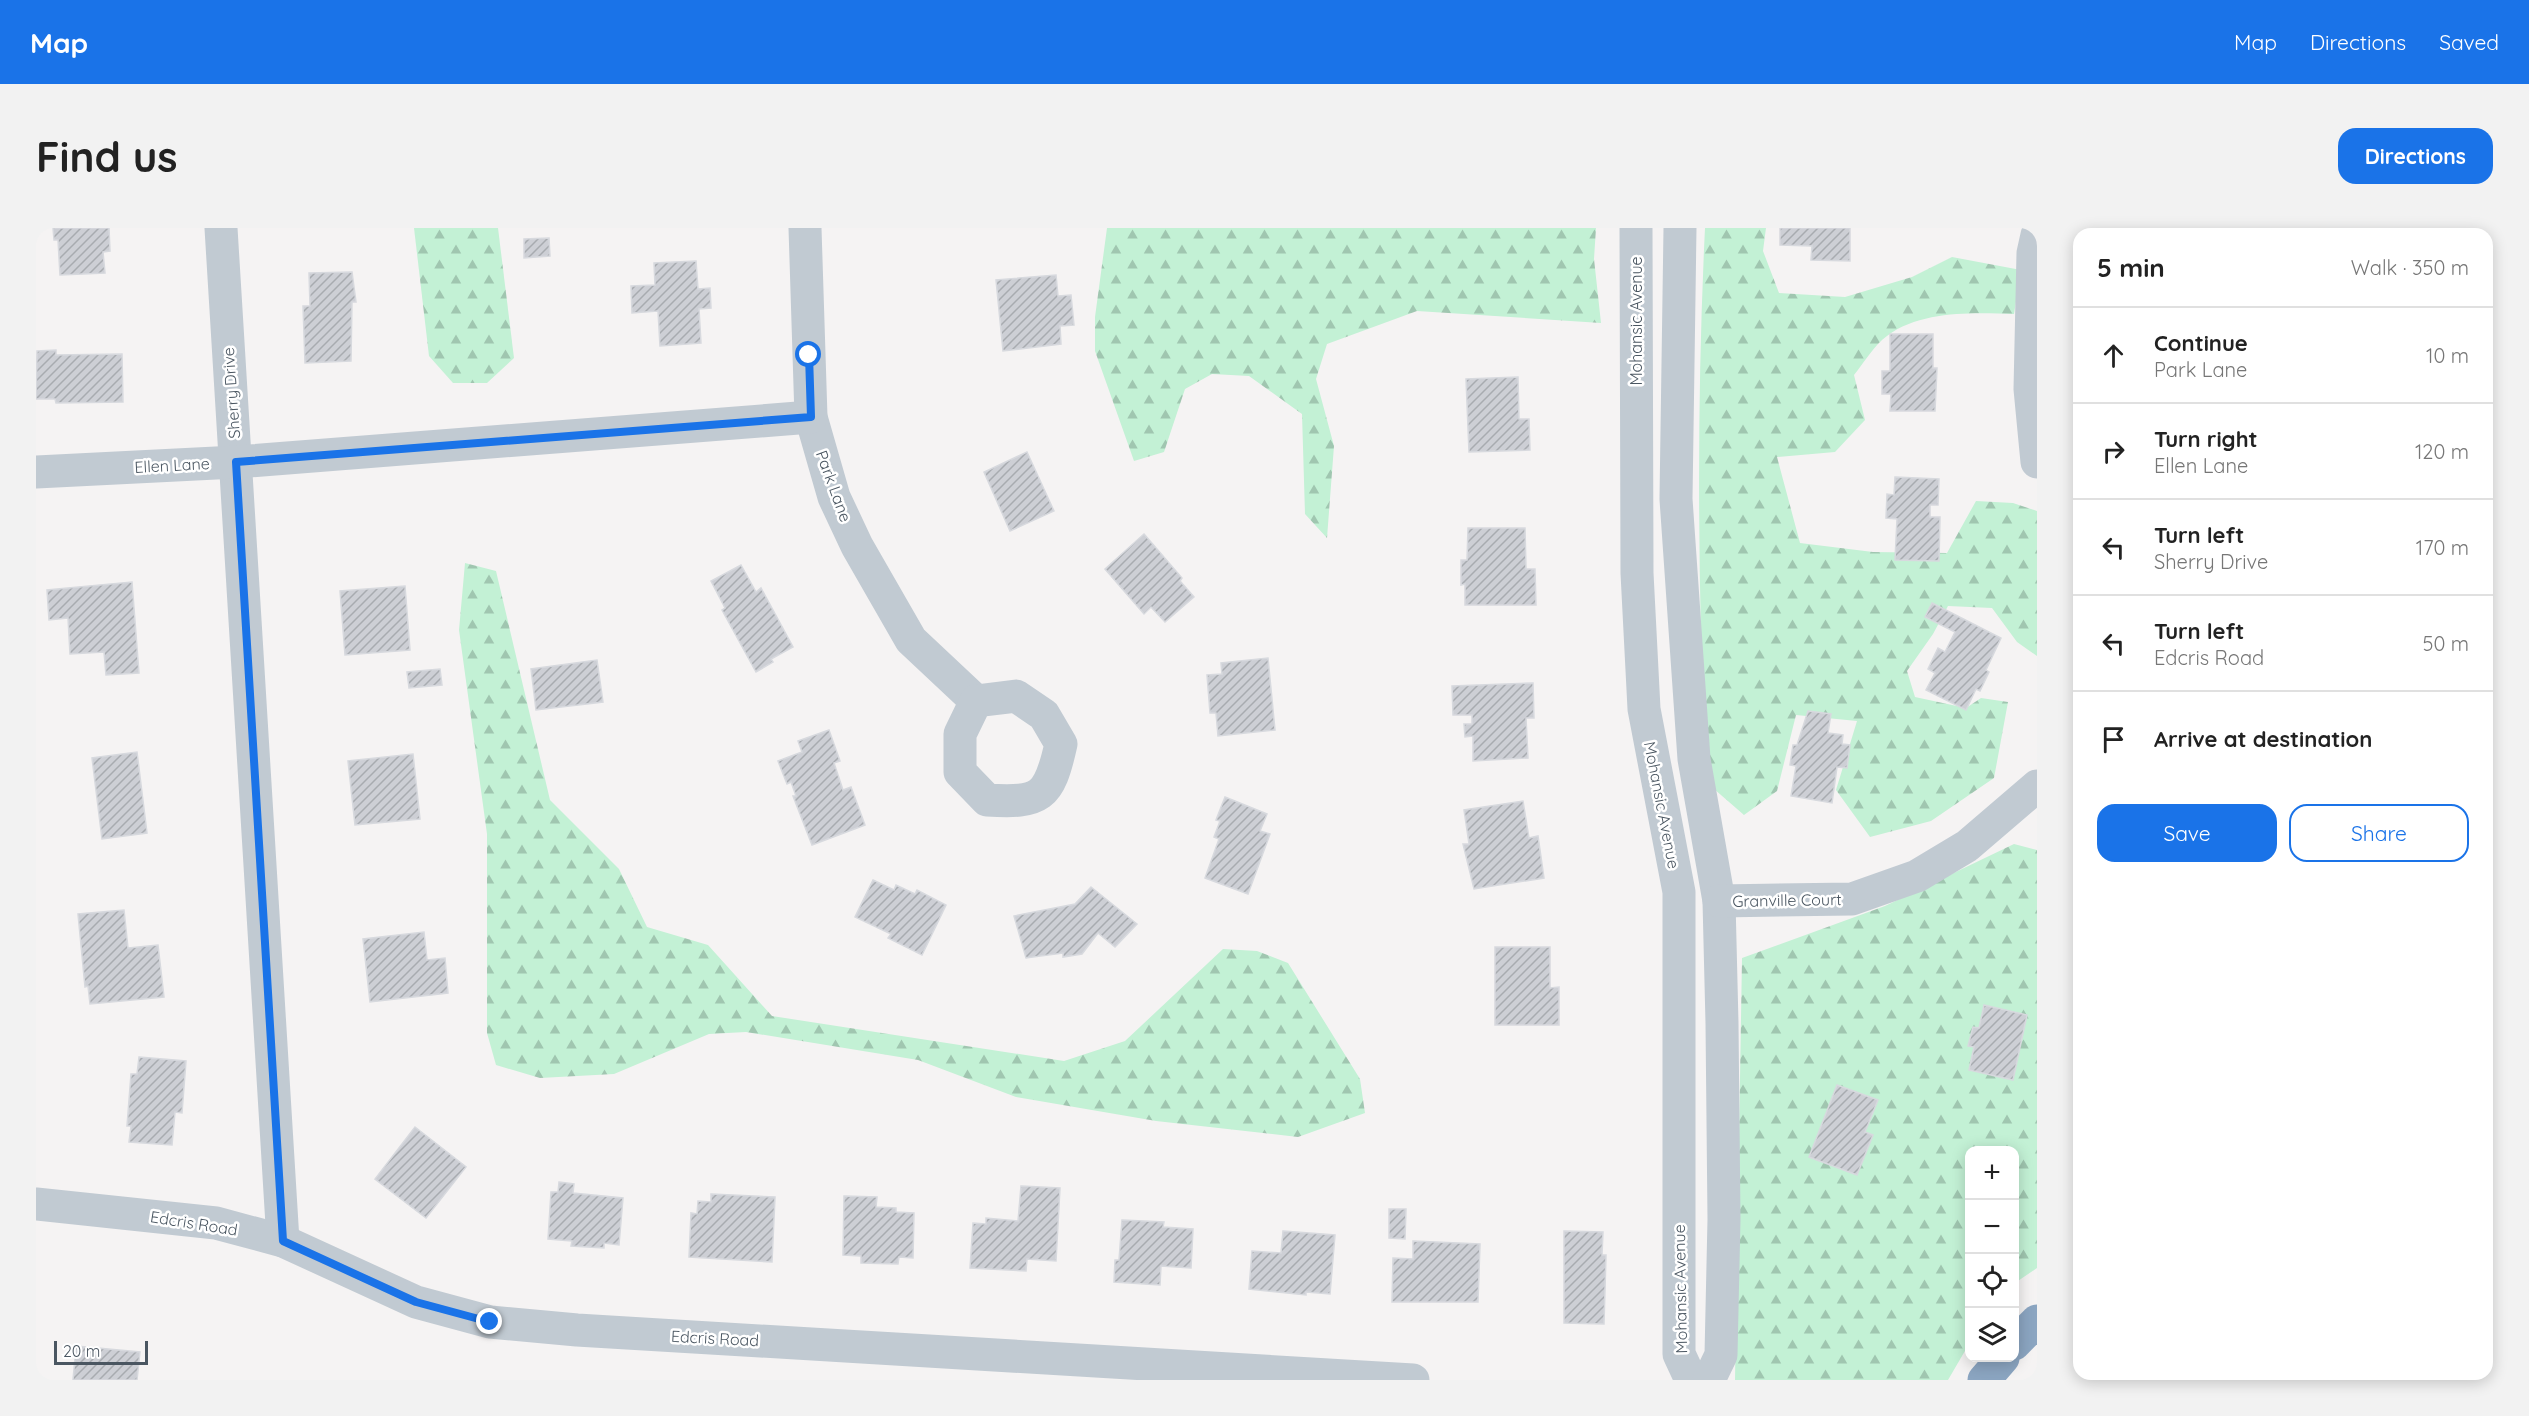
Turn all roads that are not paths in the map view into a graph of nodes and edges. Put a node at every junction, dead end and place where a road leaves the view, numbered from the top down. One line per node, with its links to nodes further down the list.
1 (221, 228): 7 (street, Sherry Drive)
2 (805, 228): 6 (street, Park Lane)
3 (1636, 228): 20 (street, Mohansic Avenue)
4 (1680, 228): 12 (street)
5 (2037, 234): 8 (street)
6 (811, 417): 7 (street, Ellen Lane); 10 (street, Park Lane)
7 (236, 462): 9 (street, Ellen Lane); 14 (street, Sherry Drive)
8 (2037, 462)
9 (36, 472)
10 (976, 701)
11 (2037, 786): 12 (street, Granville Court)
12 (1719, 901): 21 (street)
13 (36, 1204): 14 (street, Edcris Road)
14 (283, 1241): 18 (street, Edcris Road)
15 (2037, 1321): 16 (highway)
16 (2019, 1339)
17 (2000, 1362): 22 (highway)
18 (1054, 1369): 19 (street, Edcris Road)
19 (1413, 1380)
20 (1691, 1380)
21 (1709, 1380)
22 (1984, 1380)

